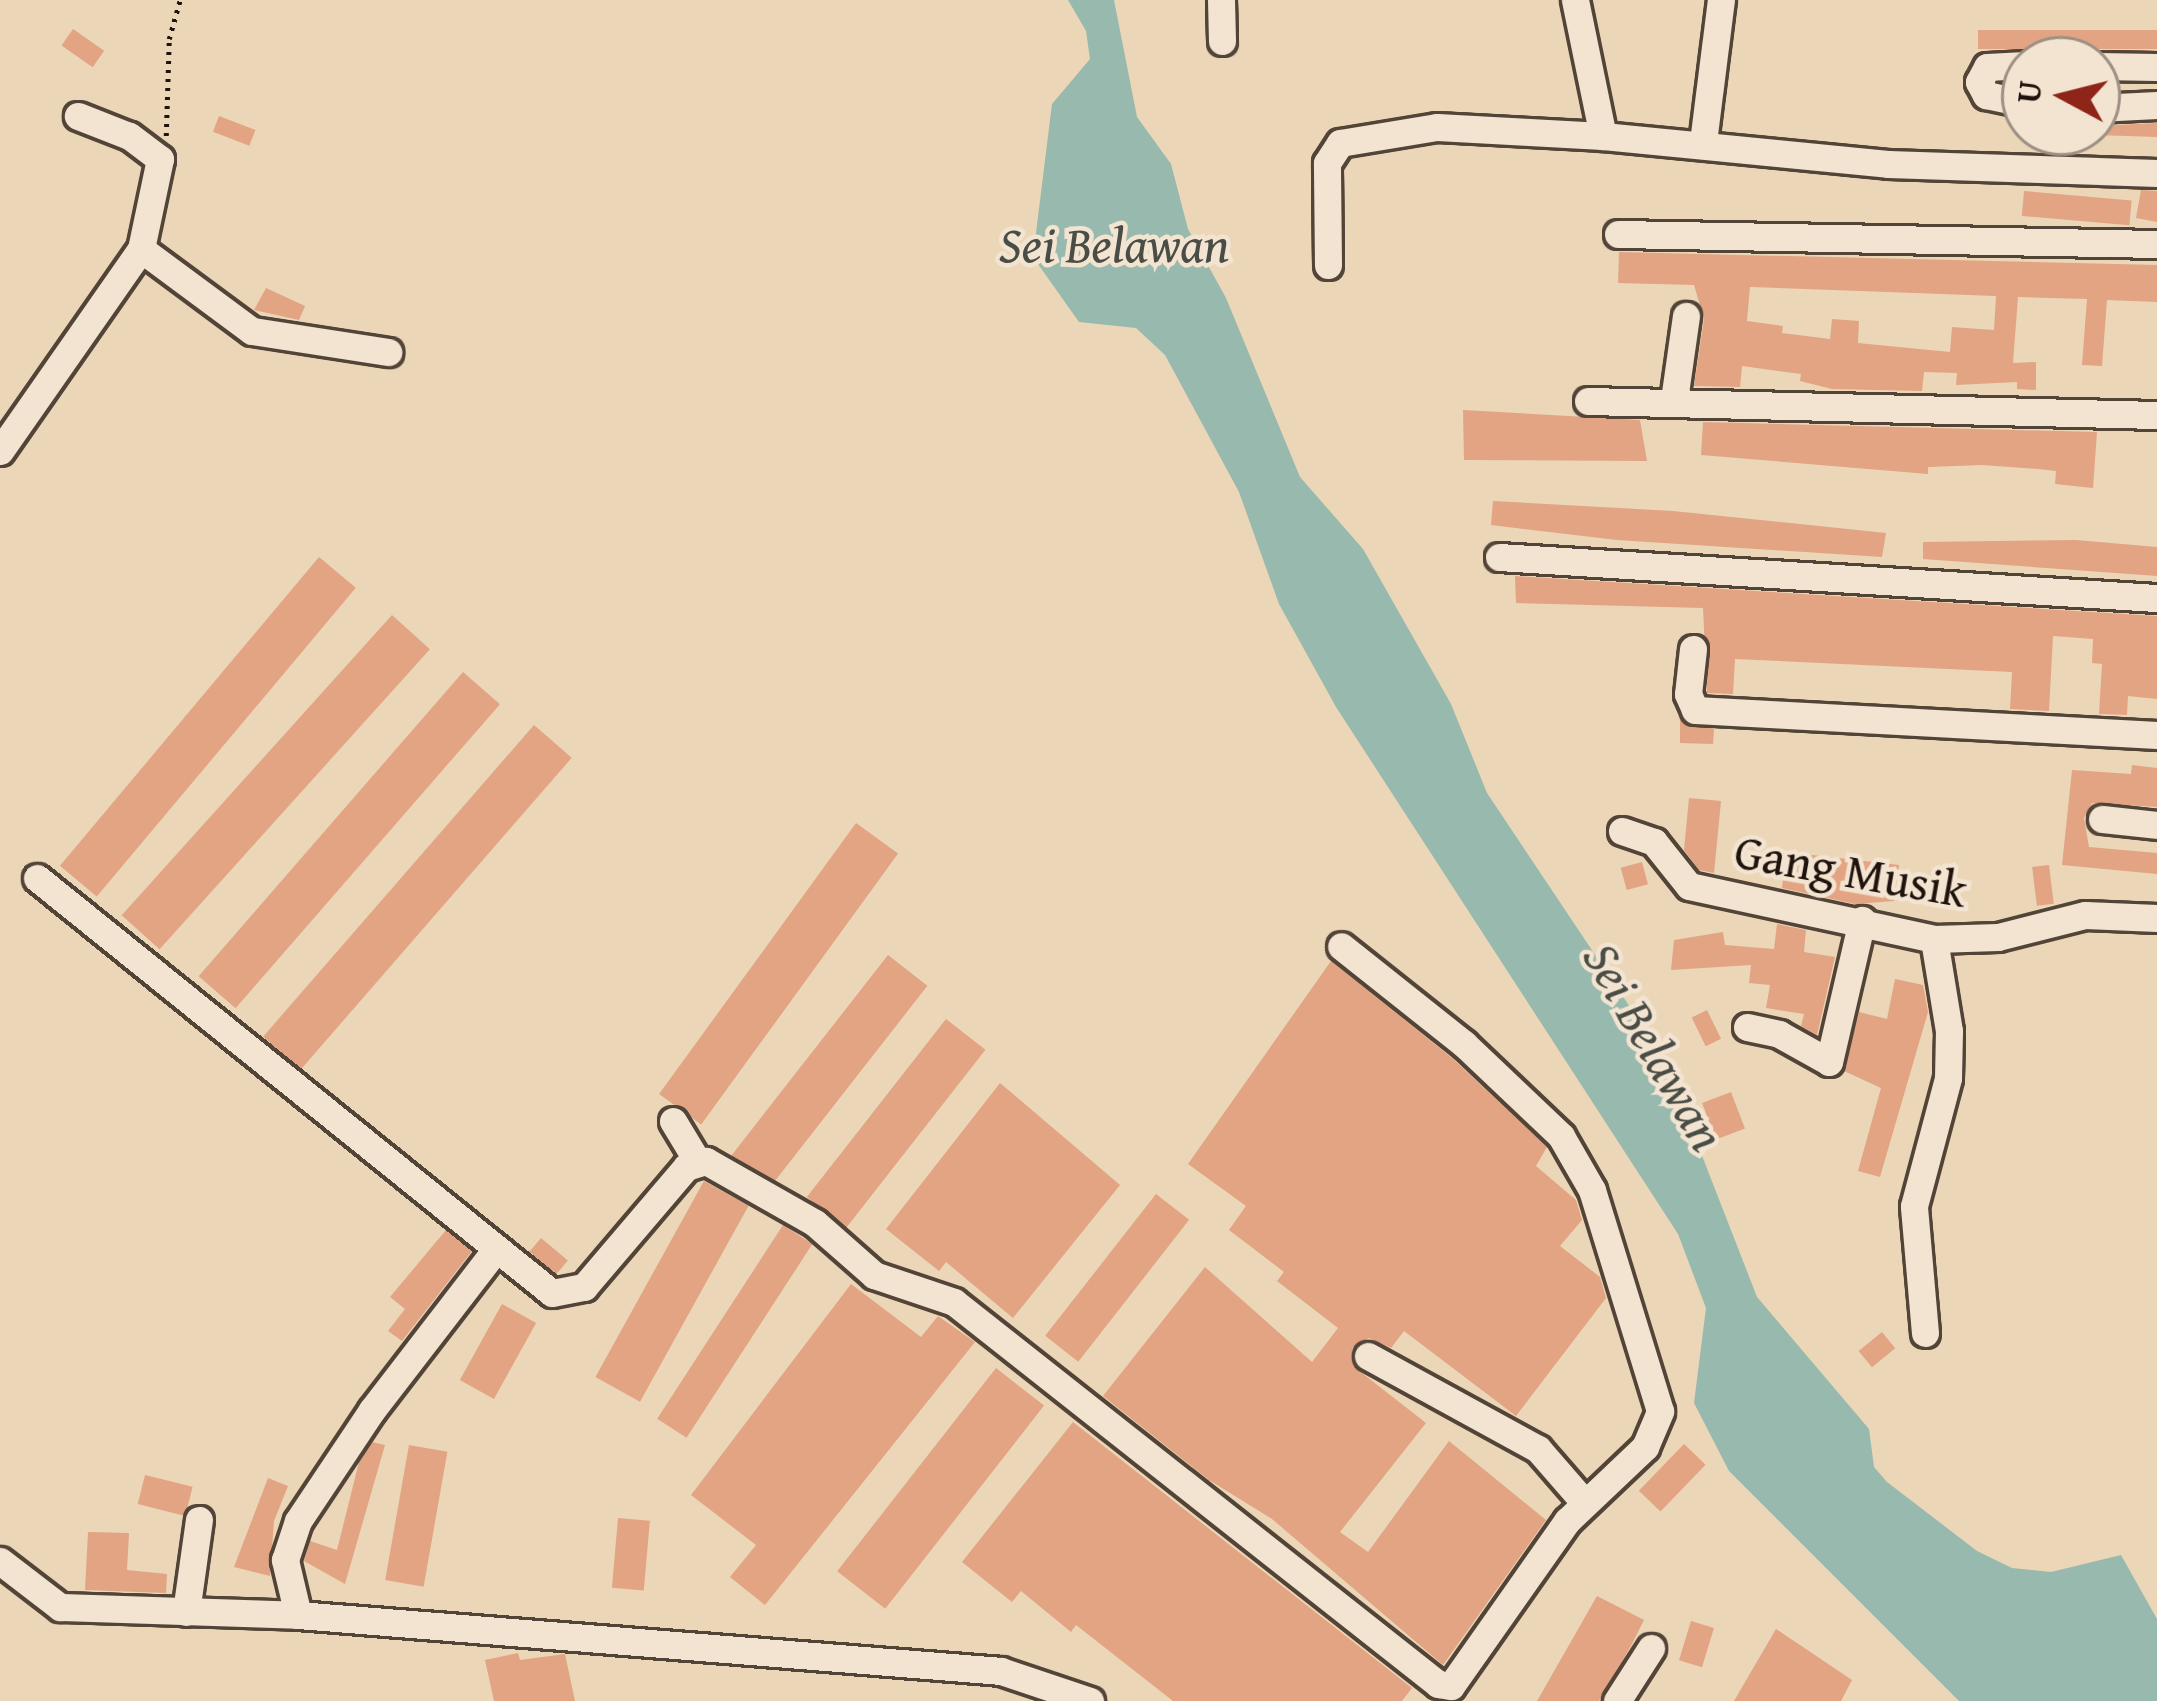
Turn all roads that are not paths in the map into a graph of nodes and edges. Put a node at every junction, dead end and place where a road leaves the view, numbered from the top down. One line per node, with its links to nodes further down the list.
1 (1221, 0): 4 (street)
2 (1575, 0): 12 (street)
3 (1721, 0): 13 (street)
4 (1222, 40)
5 (2001, 66): 8 (street)
6 (2121, 66): 7 (street)
7 (2157, 67)
8 (2001, 98)
9 (2157, 105): 10 (street)
10 (2121, 107)
11 (78, 116): 17 (street)
12 (1603, 136): 13 (street); 18 (street)
13 (1703, 142): 14 (street)
14 (2157, 173)
15 (1618, 234): 16 (street)
16 (2157, 244)
17 (141, 249): 20 (street); 24 (street)
18 (1328, 265)
19 (1686, 316): 21 (street)
20 (388, 352)
21 (1674, 400): 22 (street); 23 (street)
22 (1588, 401)
23 (2157, 415)
24 (0, 451)
25 (1499, 557): 26 (street)
26 (2157, 598)
27 (1693, 649): 28 (street)
28 (2157, 735)
29 (2102, 819): 30 (street)
30 (2157, 825)
31 (1622, 831): 34 (street, Gang Musik)
32 (37, 878): 40 (street)
33 (2157, 918): 35 (street, Gang Musik)
34 (1862, 920): 35 (street, Gang Musik); 37 (street)
35 (1934, 939): 41 (street)
36 (1341, 946): 43 (street)
37 (1747, 1027)
38 (674, 1121): 39 (street)
39 (696, 1159): 40 (street); 43 (street)
40 (493, 1253): 47 (street)
41 (1924, 1333)
42 (1368, 1356): 43 (street)
43 (1584, 1502)
44 (199, 1520): 46 (street)
45 (0, 1561): 46 (street)
46 (186, 1612): 47 (street)
47 (298, 1615): 49 (street)
48 (1651, 1648): 50 (street)
49 (1090, 1701)
50 (1617, 1701)

